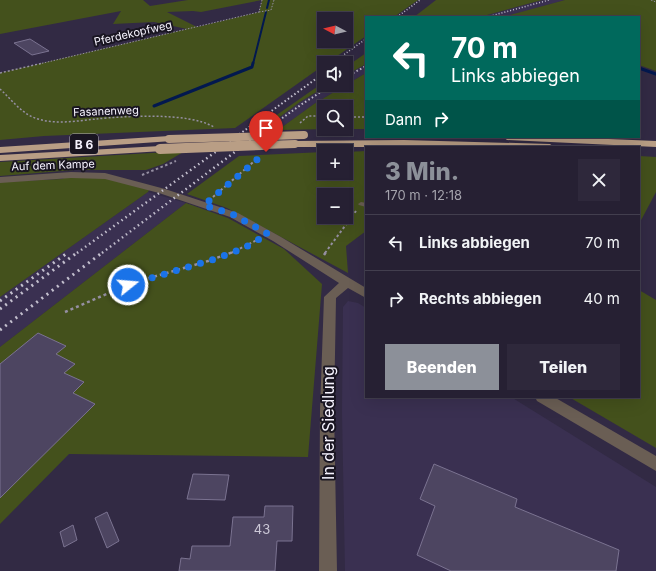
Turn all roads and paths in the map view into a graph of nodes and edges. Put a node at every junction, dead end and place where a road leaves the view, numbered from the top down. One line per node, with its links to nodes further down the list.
1 (262, 0): 5 (path)
2 (274, 0): 5 (path)
3 (651, 0): 4 (path)
4 (656, 2)
5 (259, 12): 6 (path, Pferdekopfweg)
6 (0, 73)
7 (0, 89): 12 (path, Fasanenweg)
8 (308, 116): 9 (path)
9 (317, 116)
10 (353, 117): 11 (path)
11 (365, 117)
12 (216, 129)
13 (365, 135): 17 (highway, B 6, bridge)
14 (528, 138): 15 (highway)
15 (656, 144)
16 (514, 146): 21 (highway, B 6, bridge)
17 (0, 150)
18 (640, 151): 19 (highway)
19 (656, 152)
20 (260, 157): 25 (path)
21 (0, 158)
22 (178, 160): 24 (path)
23 (0, 180): 24 (street, Auf dem Kampe)
24 (129, 182): 25 (street, Auf dem Kampe)
25 (204, 205): 27 (street, Auf dem Kampe)
26 (364, 205): 28 (path)
27 (272, 236): 28 (street, Auf dem Kampe); 31 (path)
28 (317, 264): 29 (street, Auf dem Kampe)
29 (347, 283): 30 (street, Auf dem Kampe); 34 (street, In der Siedlung)
30 (365, 293)
31 (65, 312)
32 (544, 398): 33 (street)
33 (656, 464)
34 (328, 571)

